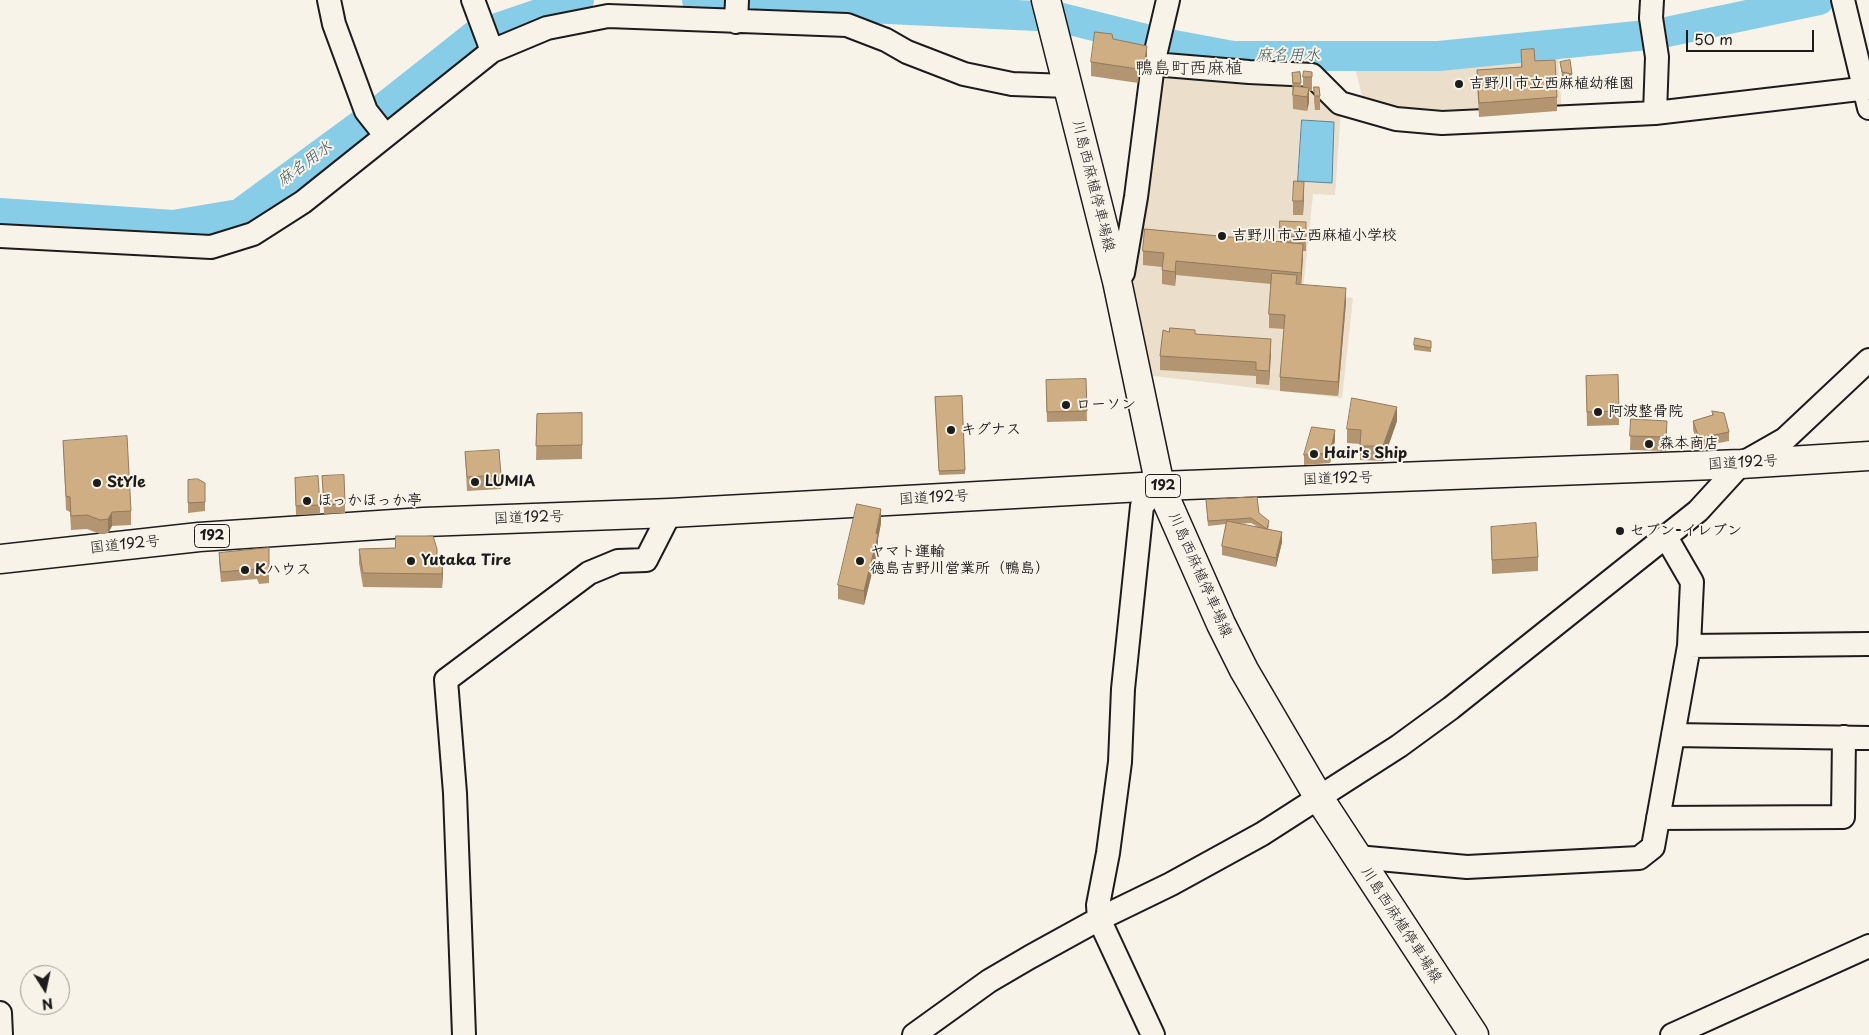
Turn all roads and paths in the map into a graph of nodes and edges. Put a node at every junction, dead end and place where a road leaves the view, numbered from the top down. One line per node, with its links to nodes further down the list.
1 (329, 0): 13 (street)
2 (1046, 0): 10 (main road, 川島西麻植停車場線)
3 (1168, 0): 9 (street)
4 (1844, 4): 11 (street)
5 (476, 9): 8 (street)
6 (1652, 9): 12 (street)
7 (737, 11): 8 (street); 10 (street)
8 (492, 50): 13 (street)
9 (1154, 61): 12 (street); 15 (street)
10 (1068, 86): 15 (main road, 川島西麻植停車場線)
11 (1868, 95): 12 (street)
12 (1655, 113)
13 (383, 132): 14 (street)
14 (0, 236)
15 (1117, 281): 19 (main road, 川島西麻植停車場線)
16 (1869, 360): 18 (street)
17 (1869, 456): 18 (main road, 国道192号 / 192)
18 (1741, 464): 19 (main road, 国道192号 / 192); 21 (street)
19 (1160, 486): 20 (main road, 国道192号 / 192); 28 (main road, 川島西麻植停車場線); 31 (street)
20 (670, 512): 22 (main road, 国道192号 / 192); 35 (street)
21 (1666, 537): 24 (street); 28 (street)
22 (0, 559)
23 (1869, 644): 24 (street)
24 (1689, 646): 25 (street)
25 (1673, 735): 26 (street); 29 (street)
26 (1844, 737): 27 (street); 29 (street)
27 (1869, 738)
28 (1319, 798): 30 (main road, 川島西麻植停車場線); 31 (street)
29 (1658, 818): 30 (street)
30 (1357, 857): 38 (main road, 川島西麻植停車場線)
31 (1099, 919): 36 (street); 37 (street)
32 (1869, 946): 39 (street)
33 (0, 1013): 34 (street)
34 (1, 1035)
35 (464, 1035)
36 (914, 1035)
37 (1152, 1035)
38 (1474, 1035)
39 (1672, 1035)

